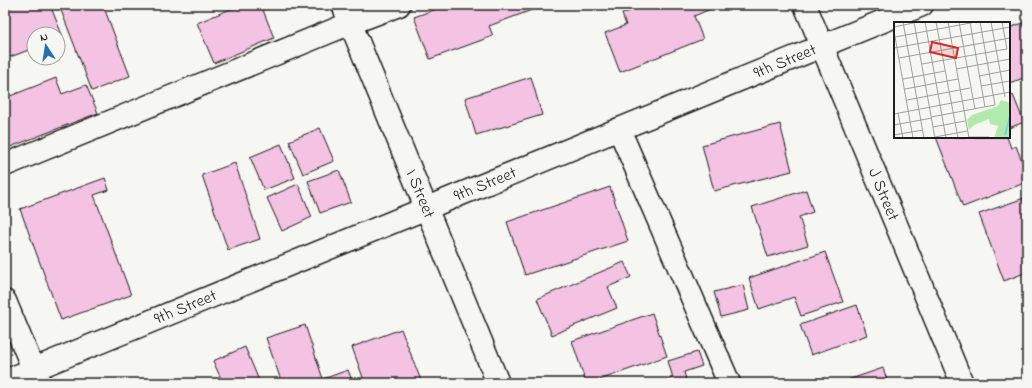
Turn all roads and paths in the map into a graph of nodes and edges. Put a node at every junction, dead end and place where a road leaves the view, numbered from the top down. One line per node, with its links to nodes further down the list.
1 (398, 5): 4 (street)
2 (805, 5): 5 (street, J Street)
3 (922, 5): 5 (street, 9th Street)
4 (347, 14): 7 (street); 8 (street, I Street)
5 (822, 46): 6 (street, 9th Street); 14 (street, J Street)
6 (619, 129): 8 (street, 9th Street); 13 (street)
7 (5, 165)
8 (427, 208): 10 (street, 9th Street); 12 (street, I Street)
9 (5, 301): 10 (street)
10 (36, 376): 11 (street, 9th Street)
11 (5, 381)
12 (498, 383)
13 (729, 383)
14 (962, 383)

